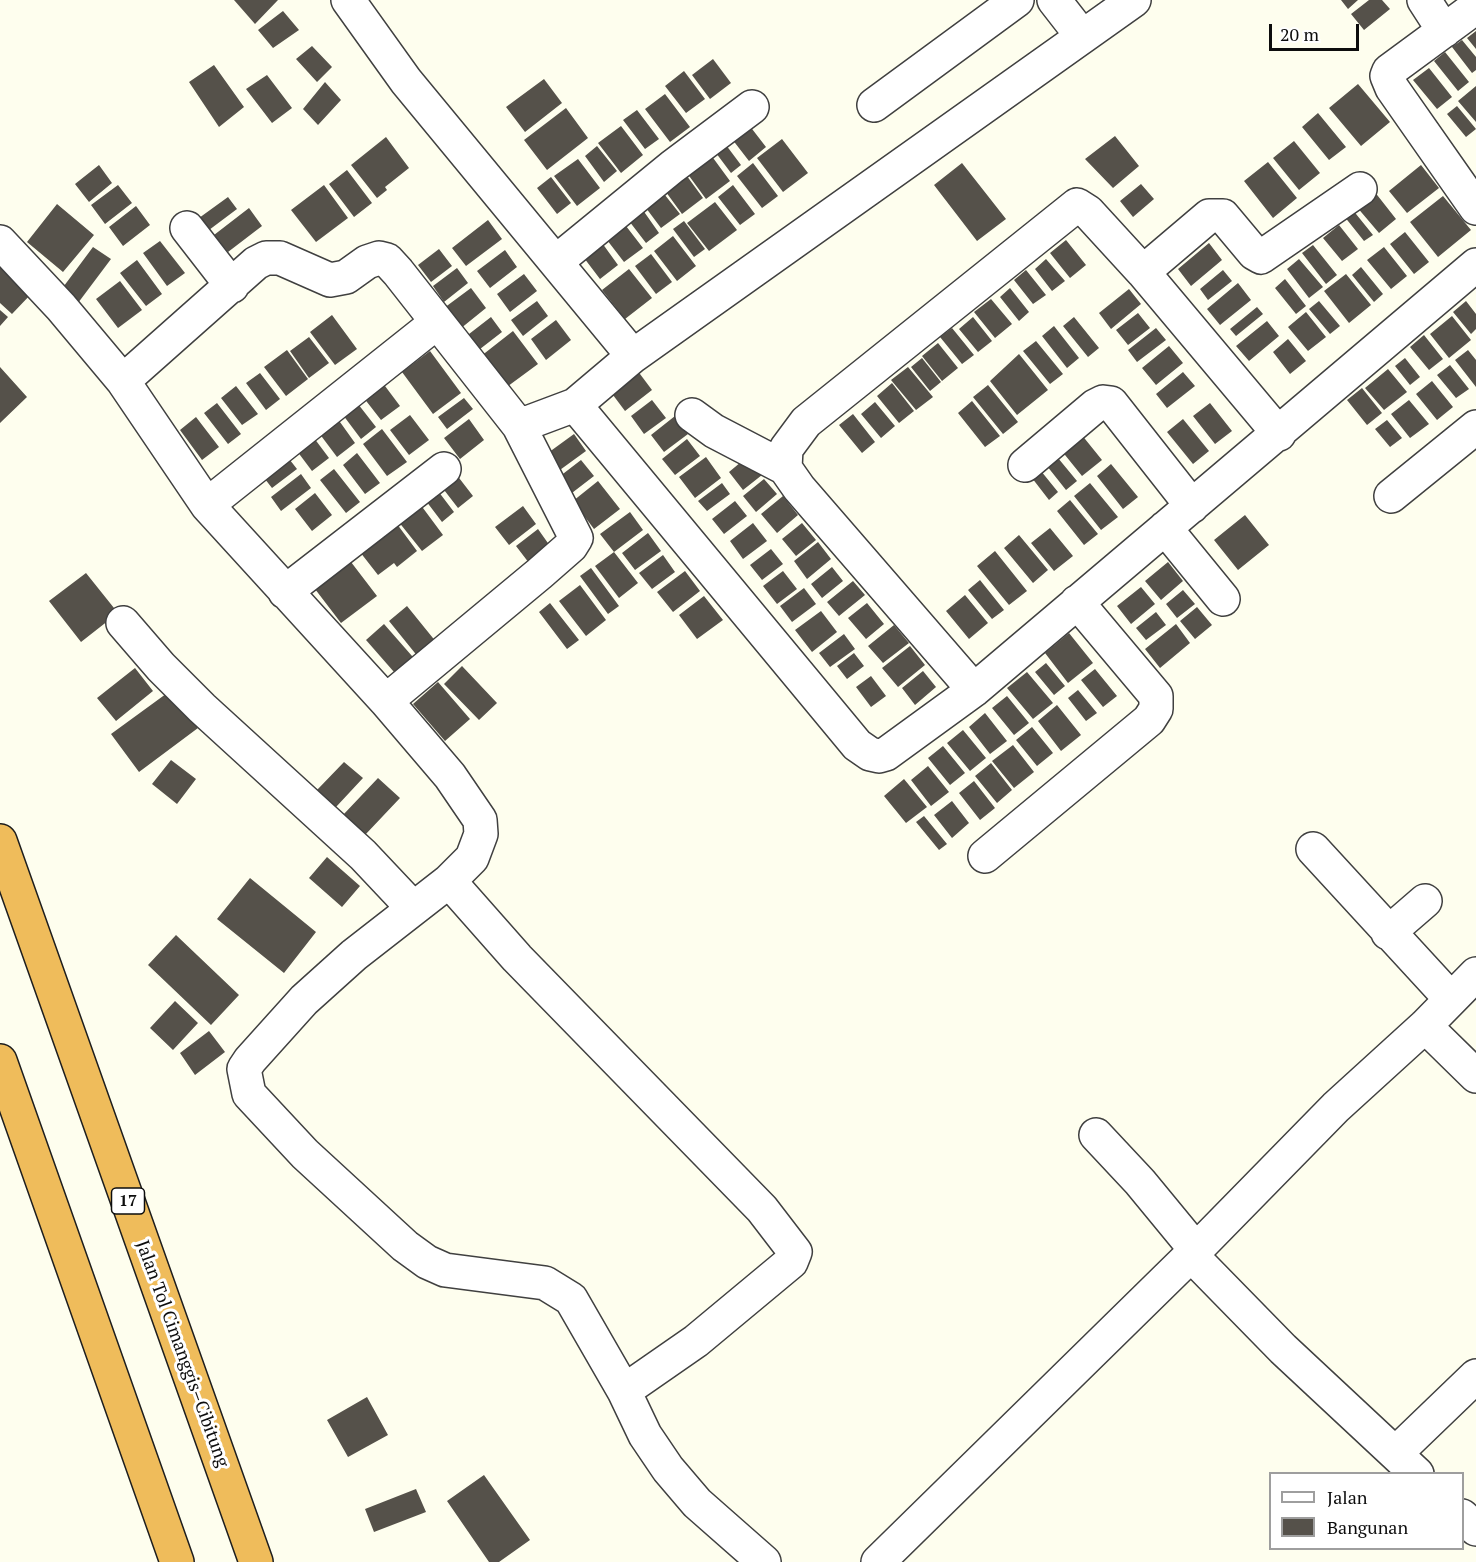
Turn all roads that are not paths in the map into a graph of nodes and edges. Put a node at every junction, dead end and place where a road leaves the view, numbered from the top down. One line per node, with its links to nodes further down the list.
1 (348, 0): 15 (street)
2 (1017, 0): 9 (street)
3 (1054, 0): 8 (street)
4 (1134, 0): 8 (street)
5 (1424, 0): 7 (street)
6 (1476, 7): 7 (street)
7 (1444, 31): 12 (street)
8 (1082, 36): 20 (street)
9 (874, 105)
10 (752, 107): 15 (street)
11 (1360, 189): 17 (street)
12 (1471, 190)
13 (187, 228): 18 (street)
14 (0, 242): 21 (street)
15 (557, 261): 20 (street)
16 (1476, 265): 26 (street)
17 (1143, 272): 26 (street); 28 (street)
18 (232, 286): 19 (street); 21 (street)
19 (436, 323): 24 (street); 31 (street)
20 (633, 356): 22 (street)
21 (123, 381): 31 (street)
22 (576, 405): 24 (street); 38 (street)
23 (692, 416): 28 (street)
24 (519, 426): 39 (street)
25 (1476, 427): 30 (street)
26 (1279, 434): 32 (street)
27 (1025, 465): 32 (street)
28 (785, 468): 38 (street)
29 (444, 469): 34 (street)
30 (1391, 496)
31 (207, 505): 34 (street)
32 (1192, 506): 33 (street)
33 (1165, 528): 35 (street); 36 (street)
34 (285, 592): 39 (street)
35 (1223, 599)
36 (1077, 602): 38 (street); 42 (street)
37 (123, 623): 45 (street)
38 (974, 690)
39 (386, 701): 43 (street)
40 (0, 841): 60 (highway, Jalan Tol Cimanggis–Cibitung / 17)
41 (1313, 849): 46 (street)
42 (984, 856)
43 (449, 881): 45 (street); 55 (street)
44 (1425, 901): 46 (street)
45 (413, 908): 55 (street)
46 (1388, 933): 48 (street)
47 (1476, 974): 48 (street)
48 (1450, 998): 49 (street)
49 (1425, 1026): 51 (street); 53 (street)
50 (0, 1061): 59 (highway)
51 (1476, 1076)
52 (1096, 1135): 53 (street)
53 (1193, 1253): 56 (street); 62 (street)
54 (1476, 1376): 56 (street)
55 (624, 1391): 61 (street)
56 (1406, 1463)
57 (1464, 1518): 58 (street)
58 (1476, 1529)
59 (177, 1562)
60 (255, 1562)
61 (764, 1562)
62 (878, 1562)

